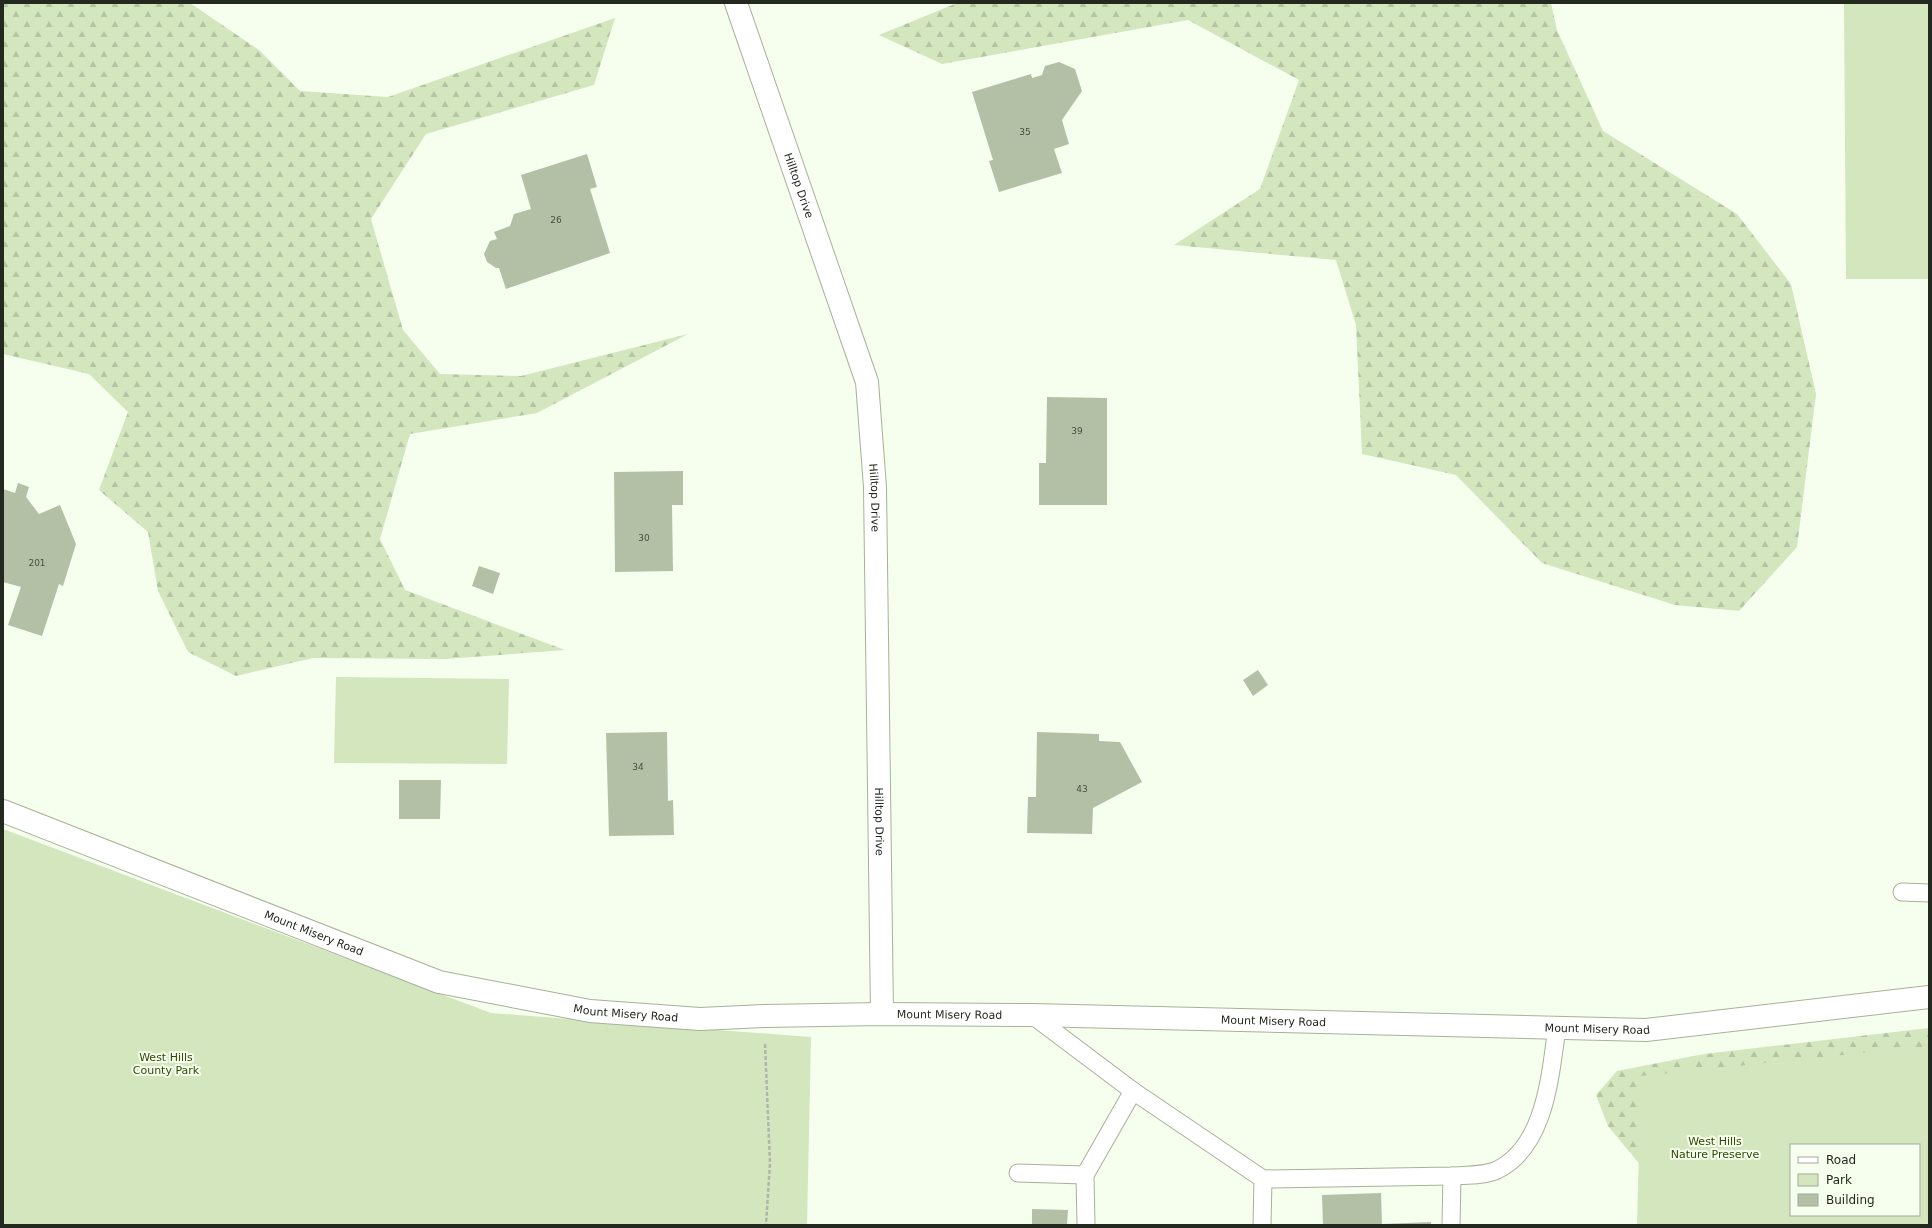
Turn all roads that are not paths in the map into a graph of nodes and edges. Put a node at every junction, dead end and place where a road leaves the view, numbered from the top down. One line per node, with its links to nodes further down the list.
1 (736, 3): 6 (street, Hilltop Drive)
2 (3, 811): 6 (street, Mount Misery Road)
3 (1902, 892): 4 (lane)
4 (1929, 893)
5 (1929, 996): 8 (street, Mount Misery Road)
6 (882, 1014): 7 (street, Mount Misery Road)
7 (1032, 1015): 8 (street, Mount Misery Road); 9 (lane)
8 (1557, 1028): 12 (lane)
9 (1133, 1091): 11 (lane); 13 (lane)
10 (1018, 1173): 11 (lane)
11 (1085, 1175): 14 (lane)
12 (1452, 1176): 13 (lane); 16 (lane)
13 (1263, 1180): 15 (lane)
14 (1086, 1225)
15 (1262, 1225)
16 (1452, 1225)

